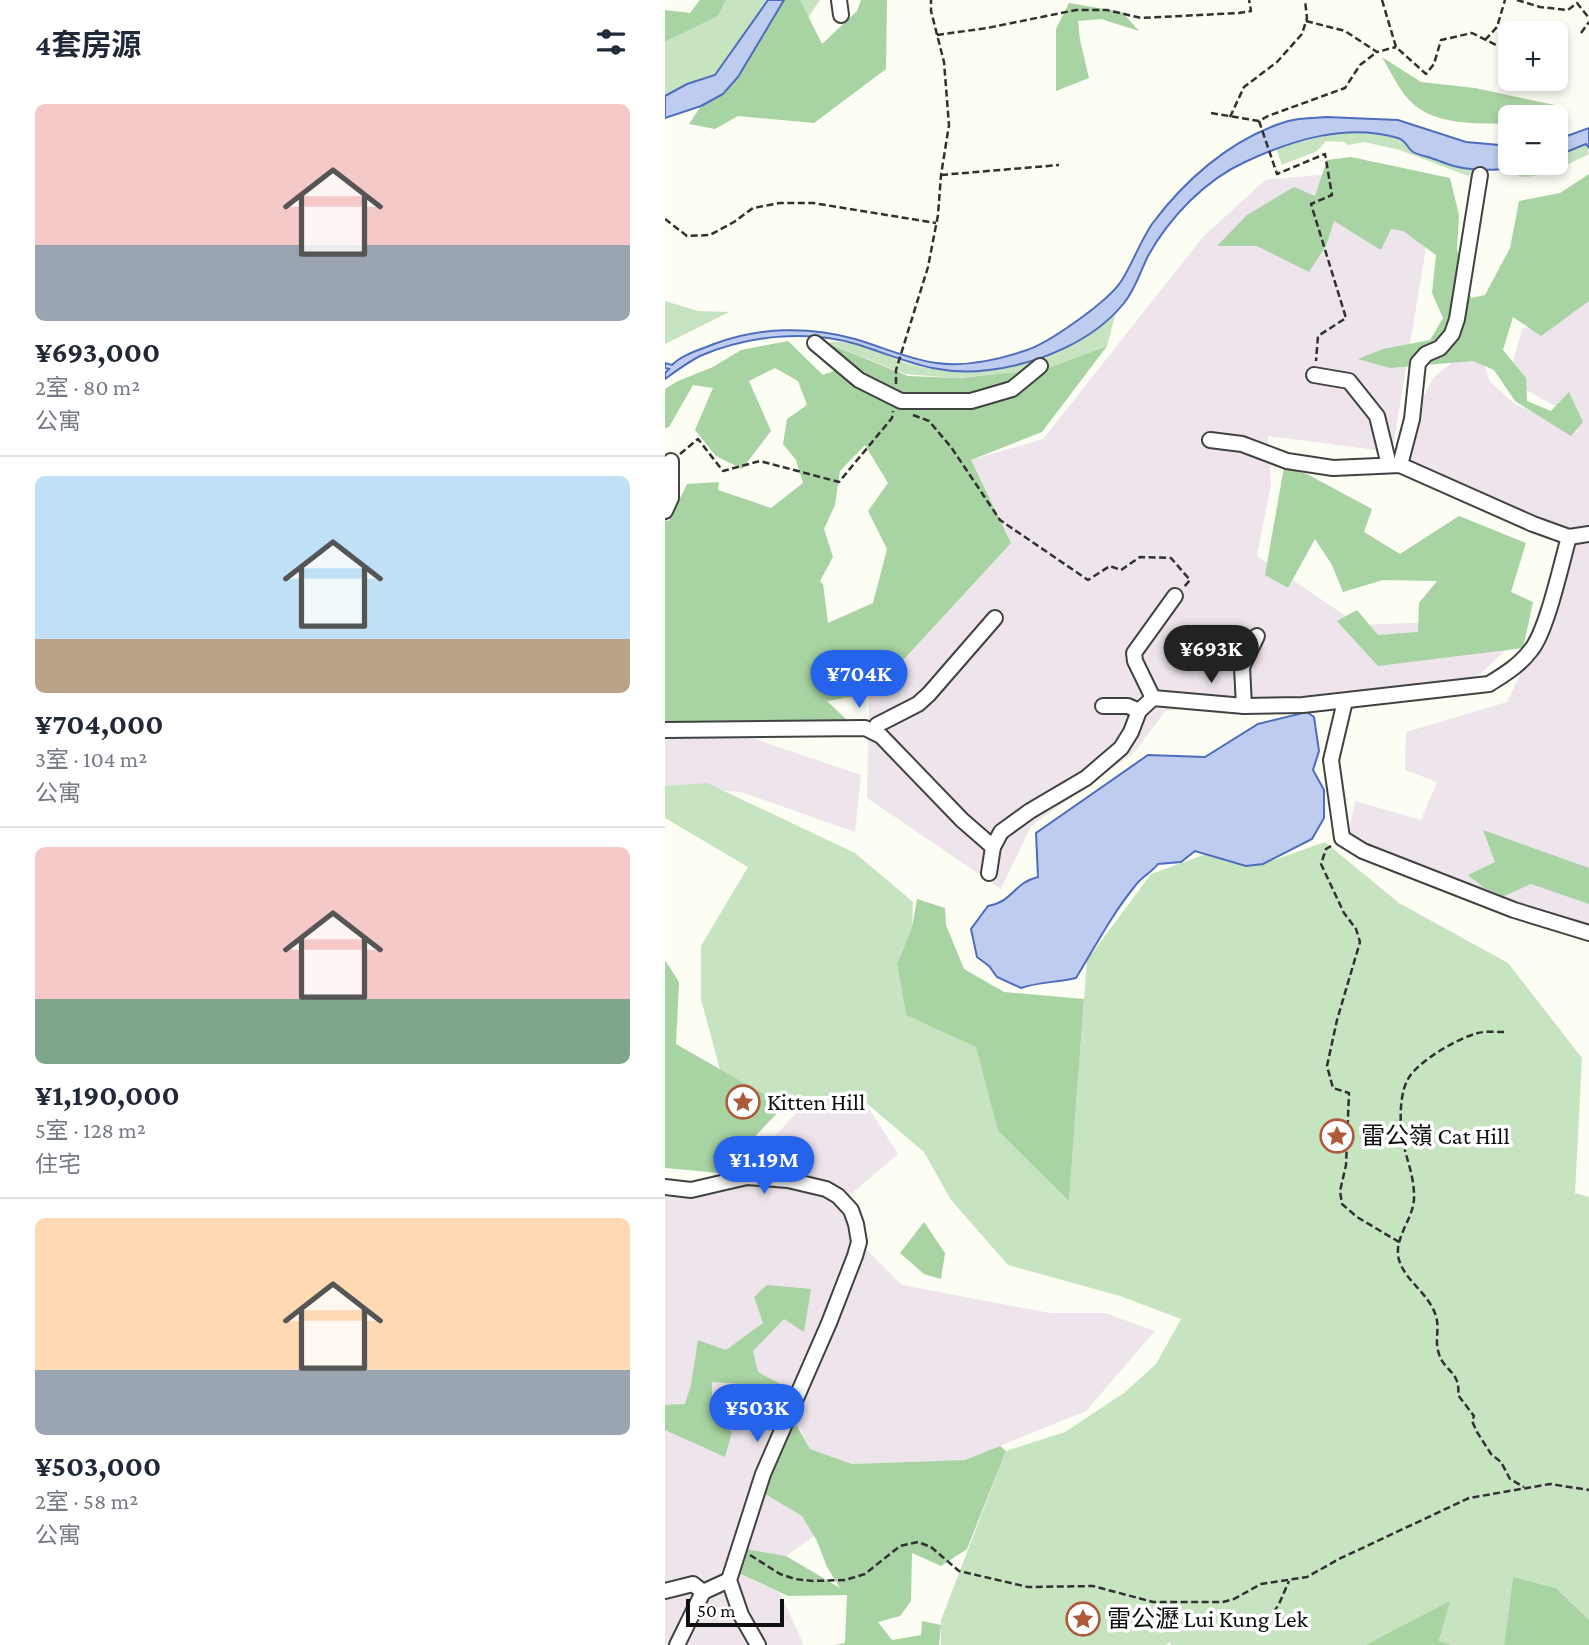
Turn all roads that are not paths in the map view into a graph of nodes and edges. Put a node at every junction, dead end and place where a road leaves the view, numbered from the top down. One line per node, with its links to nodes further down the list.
1 (839, 0): 2 (street)
2 (841, 15)
3 (1481, 175): 9 (street)
4 (815, 343): 5 (street)
5 (1039, 366)
6 (1314, 375): 9 (street)
7 (1210, 440): 9 (street)
8 (671, 461): 10 (street)
9 (1395, 465): 12 (street)
10 (665, 511)
11 (1589, 534): 12 (street)
12 (1569, 537): 17 (street)
13 (1175, 596): 16 (street)
14 (995, 618): 22 (street)
15 (1257, 636): 19 (street)
16 (1153, 698): 19 (street); 20 (street)
17 (1345, 701): 19 (street); 25 (street)
18 (1103, 706): 20 (street)
19 (1244, 706)
20 (1139, 711): 23 (street)
21 (665, 730): 22 (street)
22 (874, 731): 23 (street)
23 (993, 847): 24 (street)
24 (989, 873)
25 (1589, 933)
26 (665, 1187): 27 (street)
27 (729, 1580): 29 (street); 31 (street)
28 (665, 1591): 29 (street)
29 (703, 1592): 30 (street)
30 (677, 1645)
31 (758, 1645)

